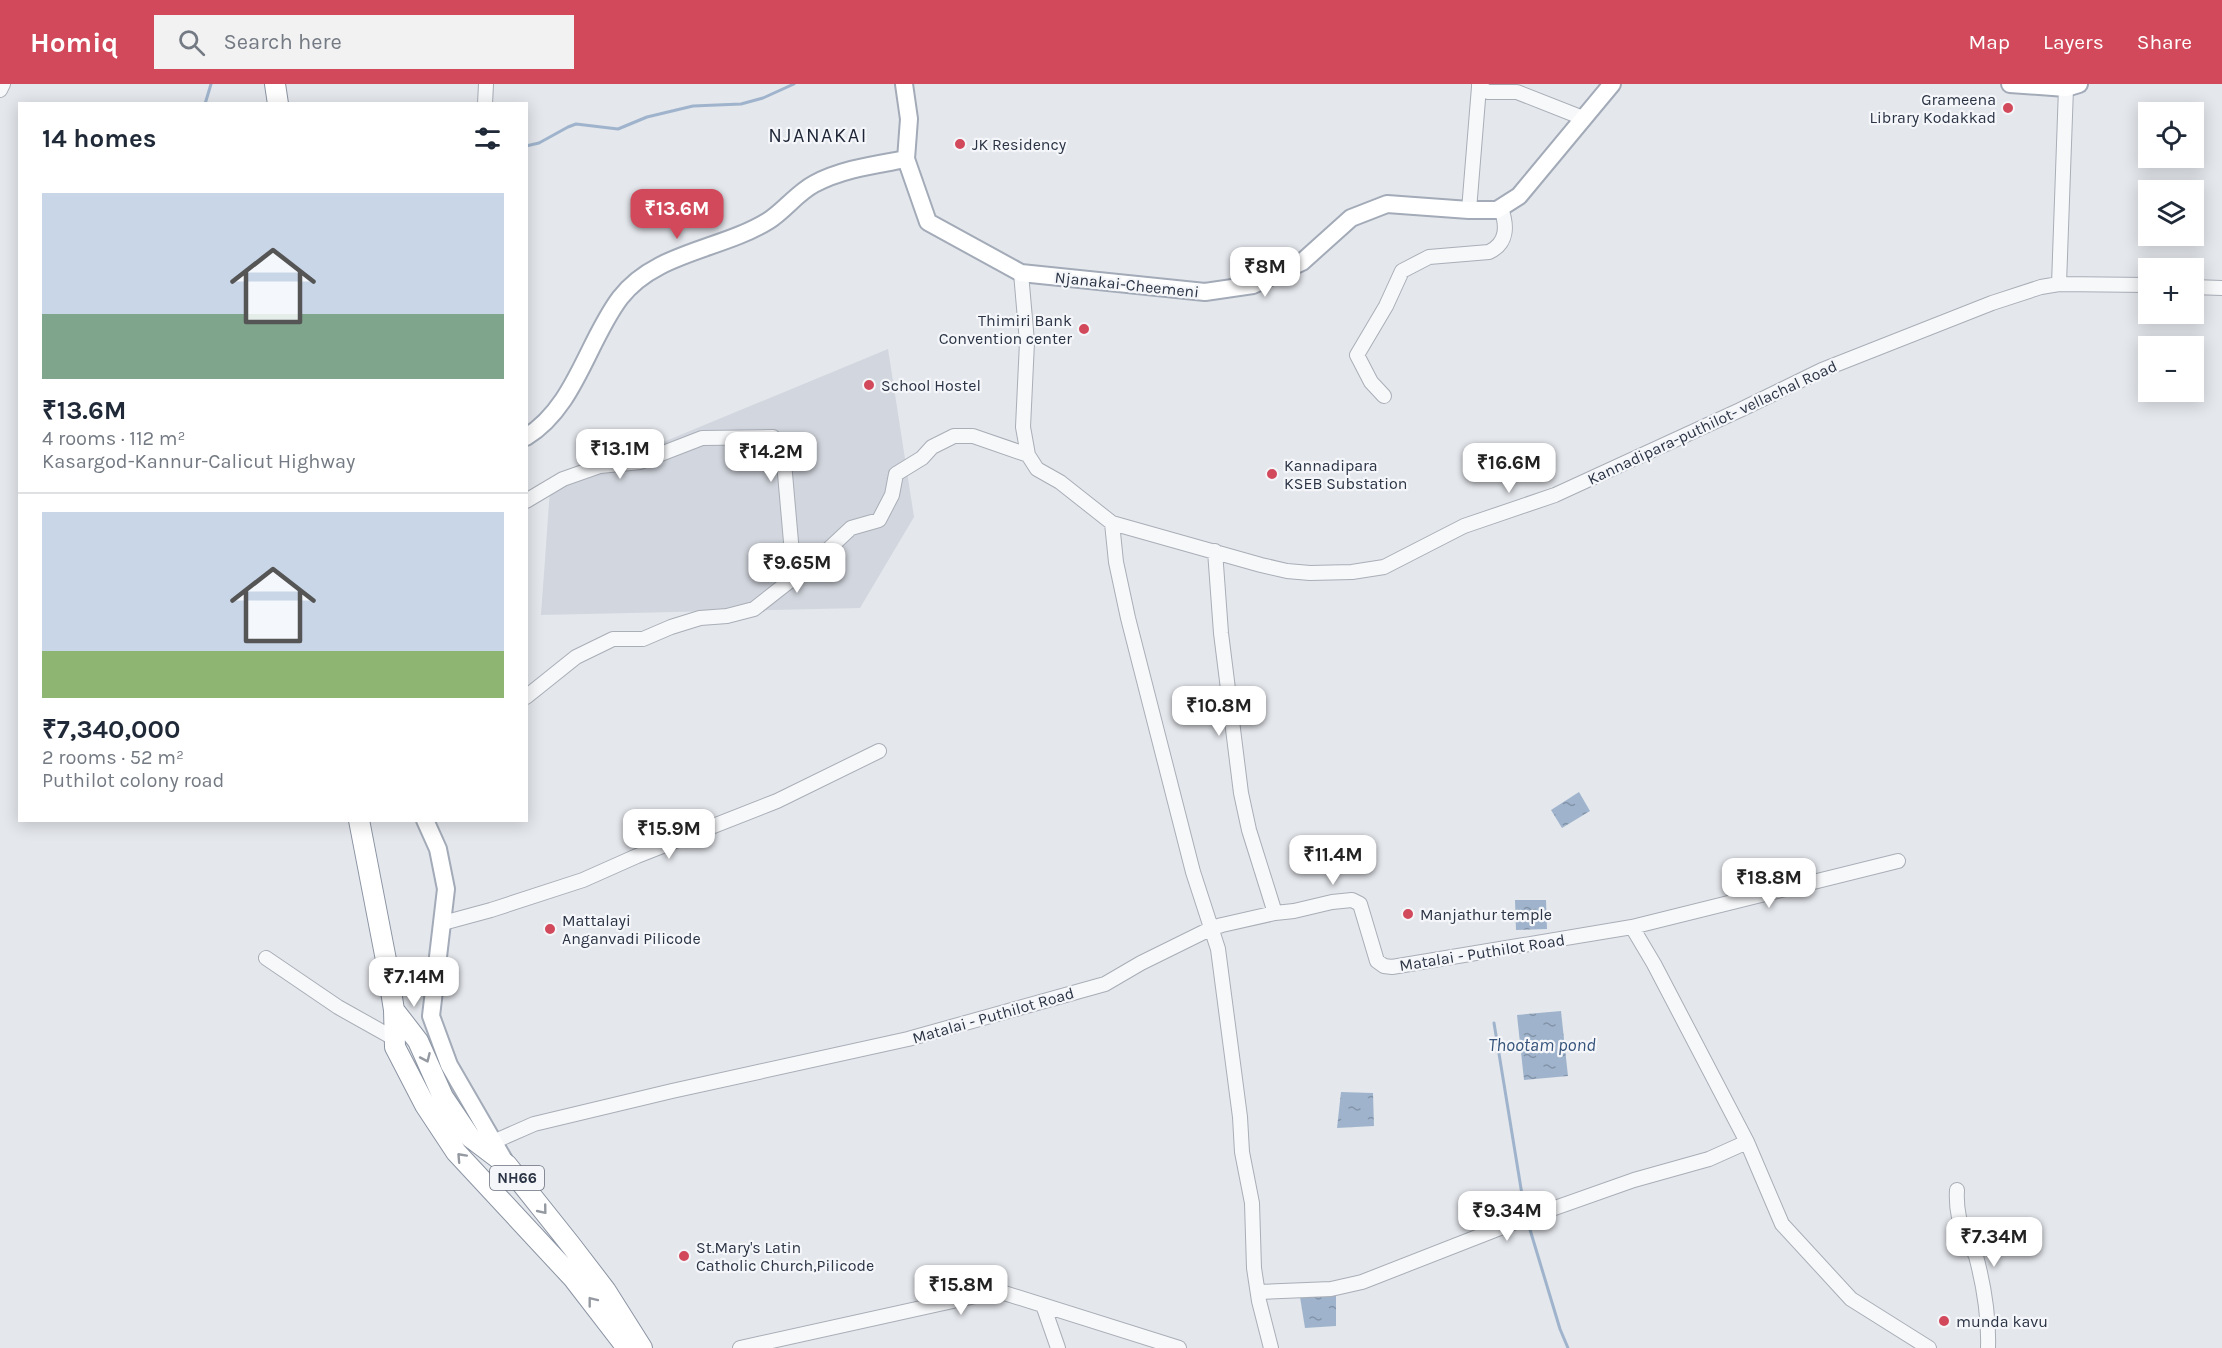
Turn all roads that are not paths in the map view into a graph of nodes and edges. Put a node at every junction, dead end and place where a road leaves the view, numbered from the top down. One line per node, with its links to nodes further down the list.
1 (3, 84): 9 (street)
2 (274, 84): 10 (highway)
3 (486, 84): 11 (street)
4 (904, 84): 13 (main road)
5 (1612, 84): 12 (main road)
6 (2010, 84): 8 (main road)
7 (1479, 85): 12 (street); 15 (street)
8 (2072, 86): 17 (street)
9 (0, 90)
10 (278, 102)
11 (485, 102)
12 (1583, 118): 14 (main road)
13 (906, 159): 16 (main road, Njanakai-Cheemeni); 22 (main road)
14 (1501, 208): 15 (main road, Njanakai-Cheemeni); 21 (street)
15 (1469, 210): 16 (main road, Njanakai-Cheemeni)
16 (1021, 273): 23 (street)
17 (2059, 284): 18 (street, Kannadipara-puthilot- vellachal Road); 26 (street, Kannadipara-puthilot- vellachal Road)
18 (2138, 285)
19 (2204, 287): 20 (street)
20 (2222, 288)
21 (1384, 396)
22 (528, 435)
23 (1028, 455): 25 (street, Kannadipara-puthilot- vellachal Road); 27 (street)
24 (528, 500): 27 (street)
25 (1112, 523): 26 (street, Kannadipara-puthilot- vellachal Road); 36 (street)
26 (1215, 551): 33 (street)
27 (794, 576): 28 (street)
28 (528, 695)
29 (879, 751): 34 (street)
30 (359, 822): 38 (highway, NH66)
31 (426, 822): 34 (main road, NH66)
32 (1898, 861): 35 (street)
33 (1275, 913): 35 (street, Matalai - Puthilot Road); 36 (street, Matalai - Puthilot Road)
34 (442, 922): 40 (main road, NH66)
35 (1632, 927): 41 (street)
36 (1212, 928): 40 (street, Matalai - Puthilot Road); 44 (street)
37 (266, 958): 39 (street)
38 (394, 1010): 39 (highway, NH66); 42 (highway, NH66, one-way to 42)
39 (395, 1039): 46 (highway, NH66, one-way to 39)
40 (493, 1142): 42 (main road, NH66)
41 (1747, 1142): 44 (street); 52 (street)
42 (507, 1165): 47 (highway, NH66, one-way to 47)
43 (1957, 1190): 53 (street)
44 (1258, 1292): 51 (street)
45 (1043, 1305): 48 (street); 49 (street); 50 (street)
46 (627, 1348)
47 (642, 1348)
48 (740, 1348)
49 (1058, 1348)
50 (1179, 1348)
51 (1271, 1348)
52 (1929, 1348)
53 (1988, 1348)

